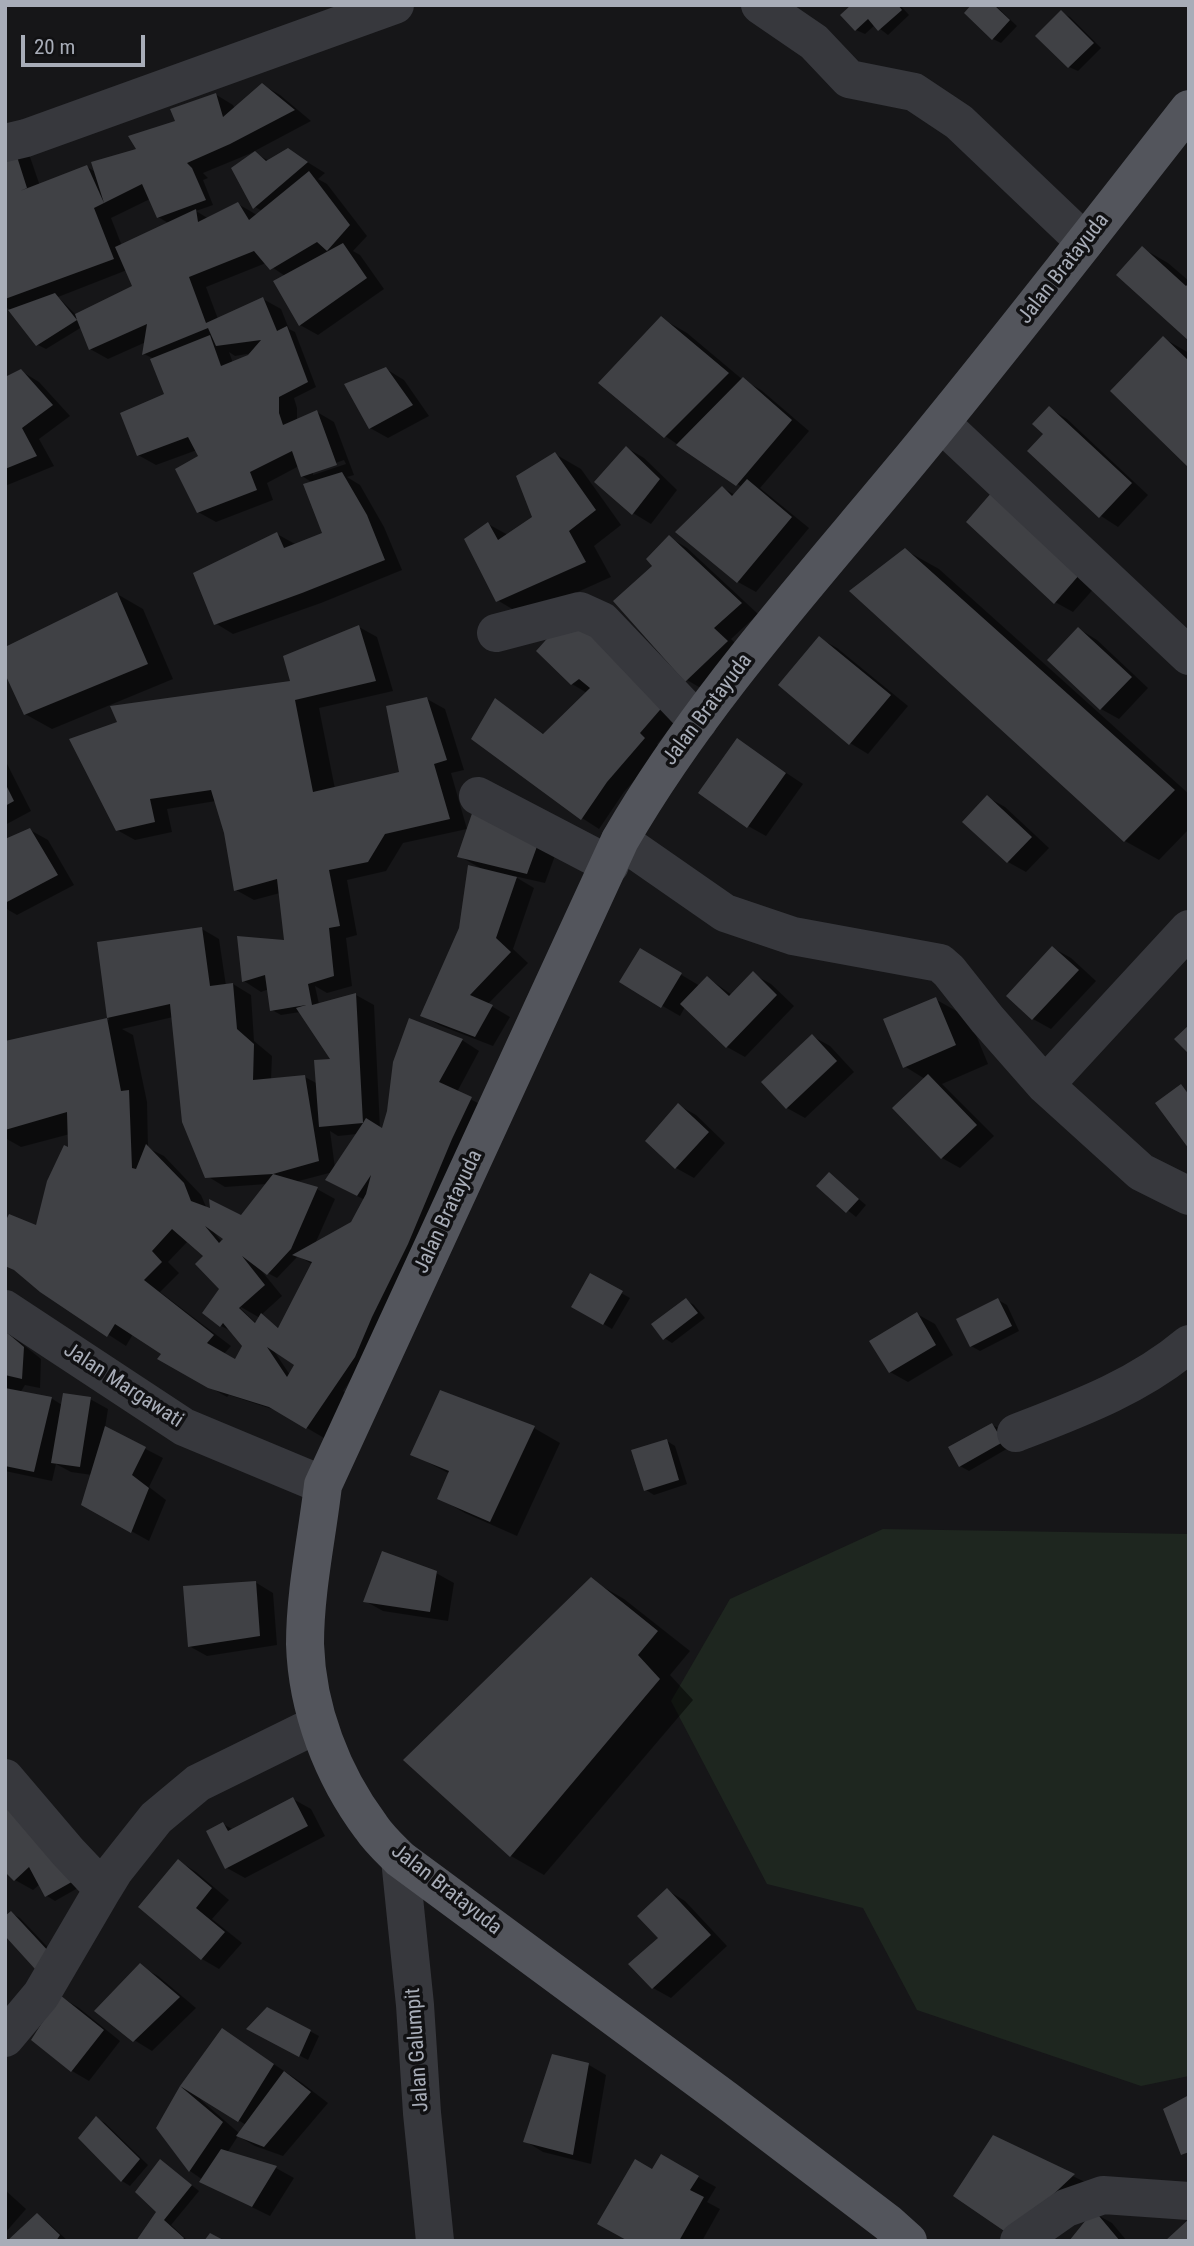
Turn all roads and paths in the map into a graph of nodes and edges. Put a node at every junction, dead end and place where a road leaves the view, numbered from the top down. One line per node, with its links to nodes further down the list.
1 (395, 5): 4 (street)
2 (760, 5): 5 (street)
3 (1189, 109): 5 (main road, Jalan Bratayuda)
4 (5, 143)
5 (1085, 242): 6 (main road, Jalan Bratayuda)
6 (941, 423): 8 (street); 9 (main road, Jalan Bratayuda)
7 (496, 634): 9 (street)
8 (1189, 656)
9 (698, 722): 11 (main road, Jalan Bratayuda)
10 (478, 796): 11 (street)
11 (615, 852): 13 (street); 18 (main road, Jalan Bratayuda)
12 (1189, 929): 13 (street)
13 (1045, 1085): 14 (street)
14 (1189, 1196)
15 (5, 1309): 18 (street, Jalan Margawati)
16 (1189, 1344): 17 (street)
17 (1016, 1433)
18 (323, 1485): 19 (main road, Jalan Bratayuda)
19 (318, 1724): 21 (main road, Jalan Bratayuda); 22 (street)
20 (5, 1778): 22 (street)
21 (400, 1859): 25 (main road, Jalan Bratayuda); 26 (street, Jalan Galumpit)
22 (103, 1889): 23 (street)
23 (5, 2038)
24 (1189, 2201): 27 (street)
25 (895, 2235)
26 (435, 2241)
27 (1019, 2241)

